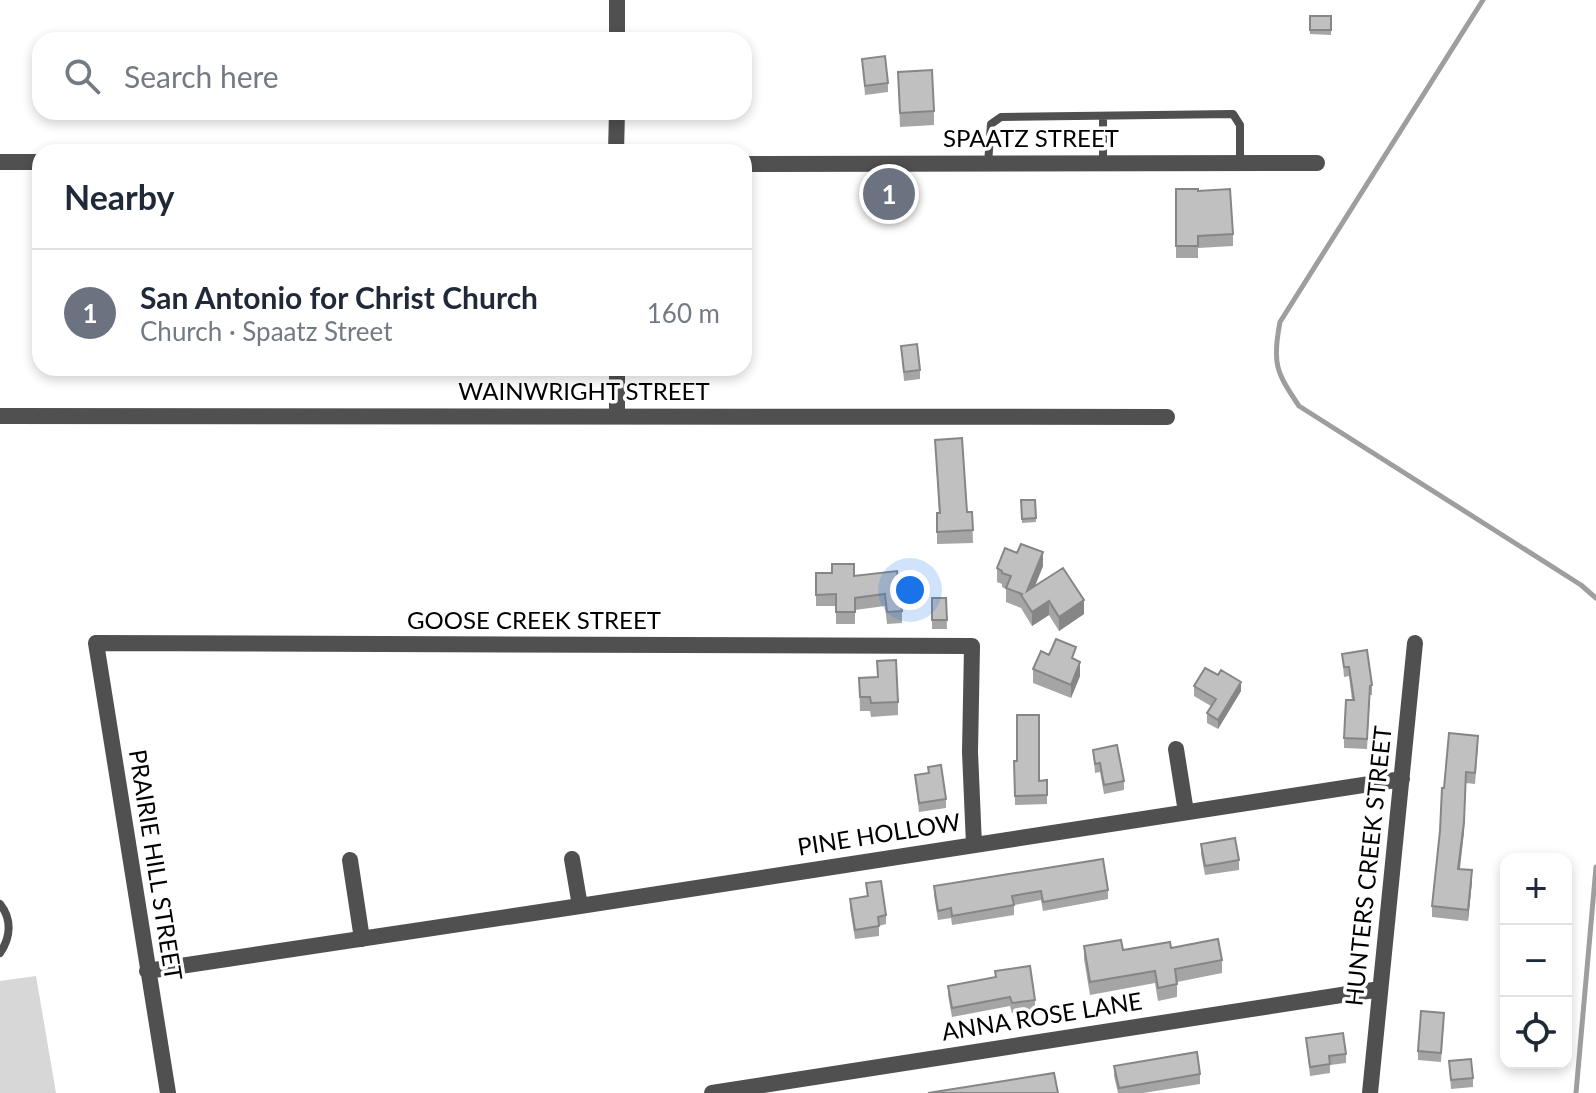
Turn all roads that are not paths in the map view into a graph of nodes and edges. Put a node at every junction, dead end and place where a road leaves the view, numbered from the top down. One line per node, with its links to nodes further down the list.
1 (617, 0): 2 (street)
2 (617, 32)
3 (1103, 116): 8 (lane); 9 (lane); 10 (lane)
4 (617, 120): 5 (street)
5 (616, 144)
6 (0, 162): 7 (street)
7 (32, 162)
8 (988, 163): 9 (street, SPAATZ STREET); 12 (street, SPAATZ STREET)
9 (1103, 163): 10 (street, SPAATZ STREET)
10 (1240, 163): 11 (street, SPAATZ STREET)
11 (1317, 163)
12 (752, 164)
13 (617, 376): 15 (street)
14 (0, 416): 15 (street, WAINWRIGHT STREET)
15 (617, 416): 16 (street, WAINWRIGHT STREET)
16 (1167, 417)
17 (96, 643): 22 (street, GOOSE CREEK STREET); 29 (street, PRAIRIE HILL STREET)
18 (1415, 643): 20 (street, HUNTERS CREEK STREET)
19 (1176, 749): 21 (street)
20 (1402, 779): 21 (street, PINE HOLLOW); 30 (street, HUNTERS CREEK STREET)
21 (1186, 812): 22 (street, PINE HOLLOW)
22 (974, 845): 26 (street, PINE HOLLOW)
23 (572, 859): 26 (street)
24 (350, 860): 27 (street)
25 (0, 904): 28 (lane)
26 (580, 906): 27 (street, PINE HOLLOW)
27 (362, 939): 29 (street, PINE HOLLOW)
28 (0, 953)
29 (147, 971): 31 (street, PRAIRIE HILL STREET)
30 (1380, 989): 32 (street, ANNA ROSE LANE); 33 (street, HUNTERS CREEK STREET)
31 (168, 1093)
32 (712, 1093)
33 (1370, 1093)

